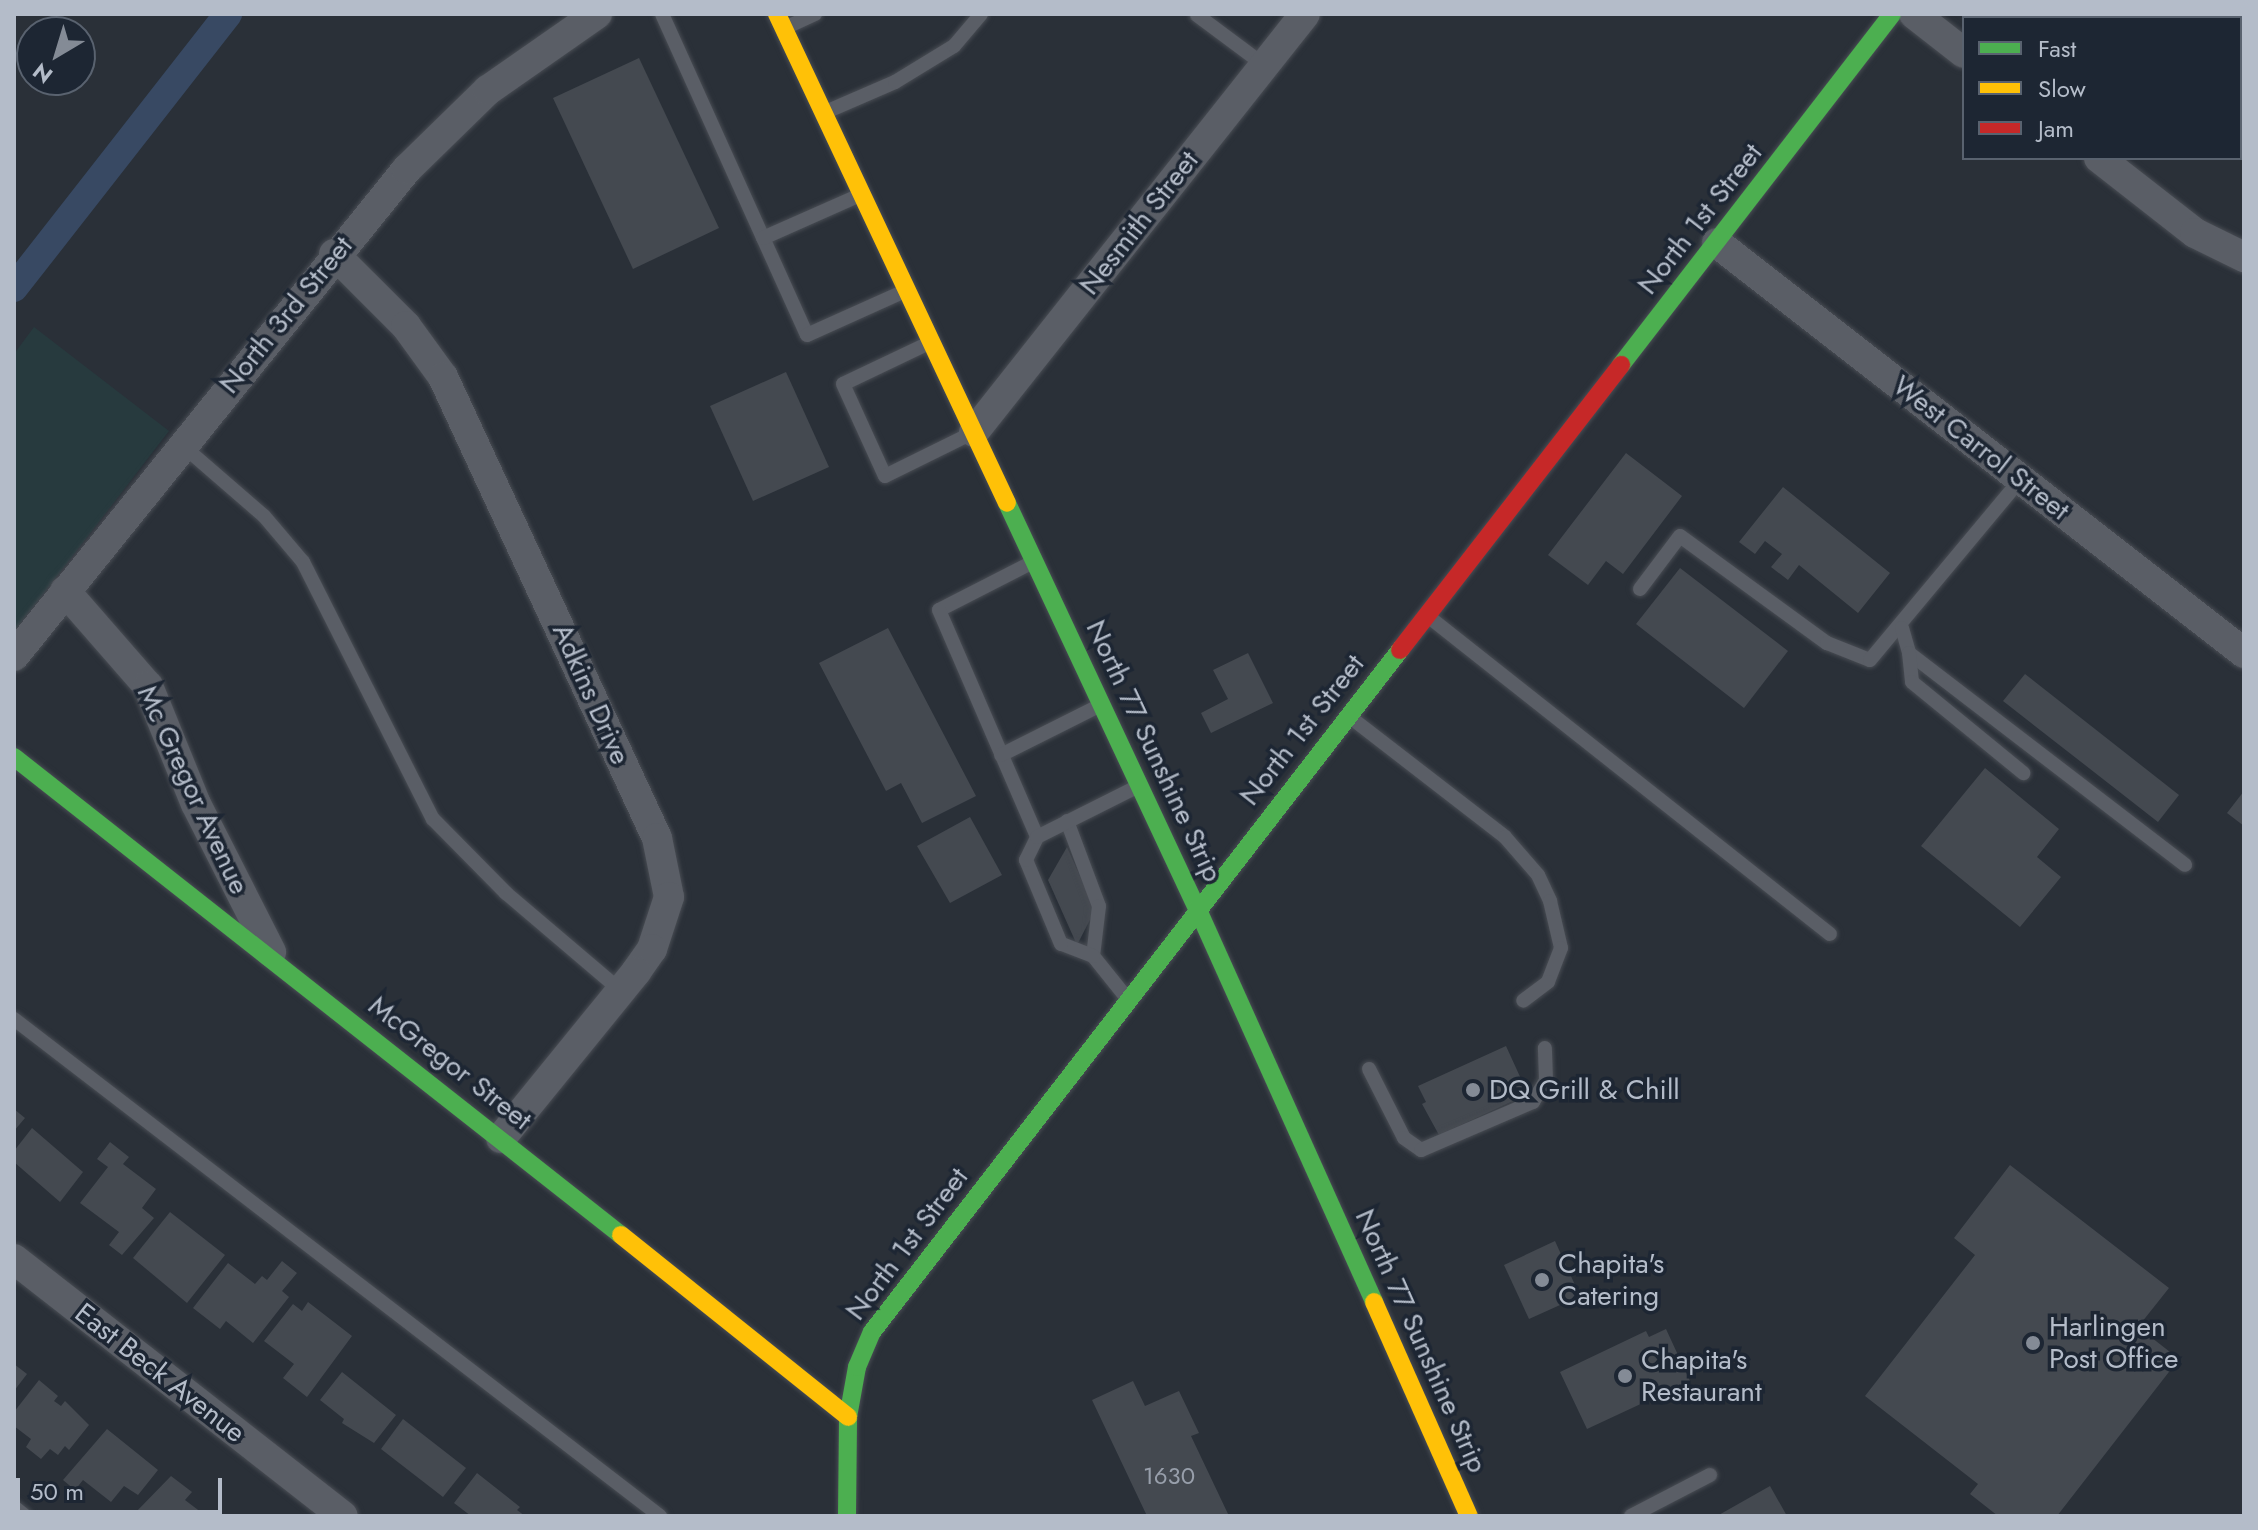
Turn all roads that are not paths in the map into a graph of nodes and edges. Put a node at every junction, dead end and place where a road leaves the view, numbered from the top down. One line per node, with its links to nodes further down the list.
1 (597, 14): 17 (street, North 3rd Street)
2 (662, 14): 15 (lane)
3 (815, 14): 9 (lane)
4 (981, 14): 12 (lane)
5 (1305, 14): 11 (street, Nesmith Street)
6 (1892, 14): 16 (street, North 1st Street)
7 (1914, 14): 10 (street)
8 (1197, 15): 11 (lane)
9 (781, 21): 12 (street, North 77 Sunshine Strip)
10 (1962, 51)
11 (1264, 65): 21 (street, Nesmith Street)
12 (824, 113): 14 (street, North 77 Sunshine Strip)
13 (2102, 160): 18 (street)
14 (862, 194): 15 (lane); 19 (street, North 77 Sunshine Strip)
15 (763, 238): 19 (lane)
16 (1717, 243): 23 (street, West Carrol Street); 27 (street, North 1st Street)
17 (334, 254): 22 (street, North 3rd Street); 45 (street, Adkins Drive)
18 (2244, 257)
19 (907, 290): 20 (street, North 77 Sunshine Strip)
20 (931, 342): 21 (street, North 77 Sunshine Strip); 21 (lane)
21 (974, 432): 24 (street, North 77 Sunshine Strip)
22 (182, 445): 26 (street, North 3rd Street); 45 (lane)
23 (2021, 479): 28 (lane); 30 (street, West Carrol Street)
24 (1034, 561): 32 (street, North 77 Sunshine Strip); 34 (lane)
25 (1640, 589): 28 (lane)
26 (65, 591): 31 (street, North 3rd Street); 44 (street, Mc Gregor Avenue)
27 (1427, 615): 33 (street, North 1st Street); 42 (lane)
28 (1902, 628): 29 (lane)
29 (1909, 653): 36 (lane); 40 (lane)
30 (2244, 653)
31 (14, 656)
32 (1101, 705): 34 (lane); 37 (street, North 77 Sunshine Strip)
33 (1349, 716): 41 (street, North 1st Street); 47 (lane)
34 (1001, 755): 39 (lane)
35 (14, 757): 44 (street, McGregor Street)
36 (2023, 773)
37 (1139, 786): 38 (lane); 41 (street, North 77 Sunshine Strip)
38 (1067, 821): 39 (lane); 43 (lane)
39 (1037, 837): 43 (lane)
40 (2185, 865)
41 (1198, 910): 46 (street, North 1st Street); 60 (street, North 77 Sunshine Strip)
42 (1830, 934)
43 (1093, 956): 46 (lane)
44 (276, 961): 51 (street, McGregor Street)
45 (621, 991): 51 (street, Adkins Drive)
46 (1129, 1000): 53 (street, North 1st Street)
47 (1523, 1001)
48 (14, 1019): 58 (lane)
49 (1545, 1048): 50 (lane)
50 (1369, 1069)
51 (501, 1138): 53 (street, McGregor Street)
52 (14, 1259): 57 (street, East Beck Avenue)
53 (848, 1417): 59 (street, North 1st Street)
54 (1710, 1475): 61 (lane)
55 (14, 1507): 56 (lane)
56 (25, 1516)
57 (343, 1516)
58 (660, 1516)
59 (847, 1516)
60 (1469, 1516)
61 (1631, 1516)

